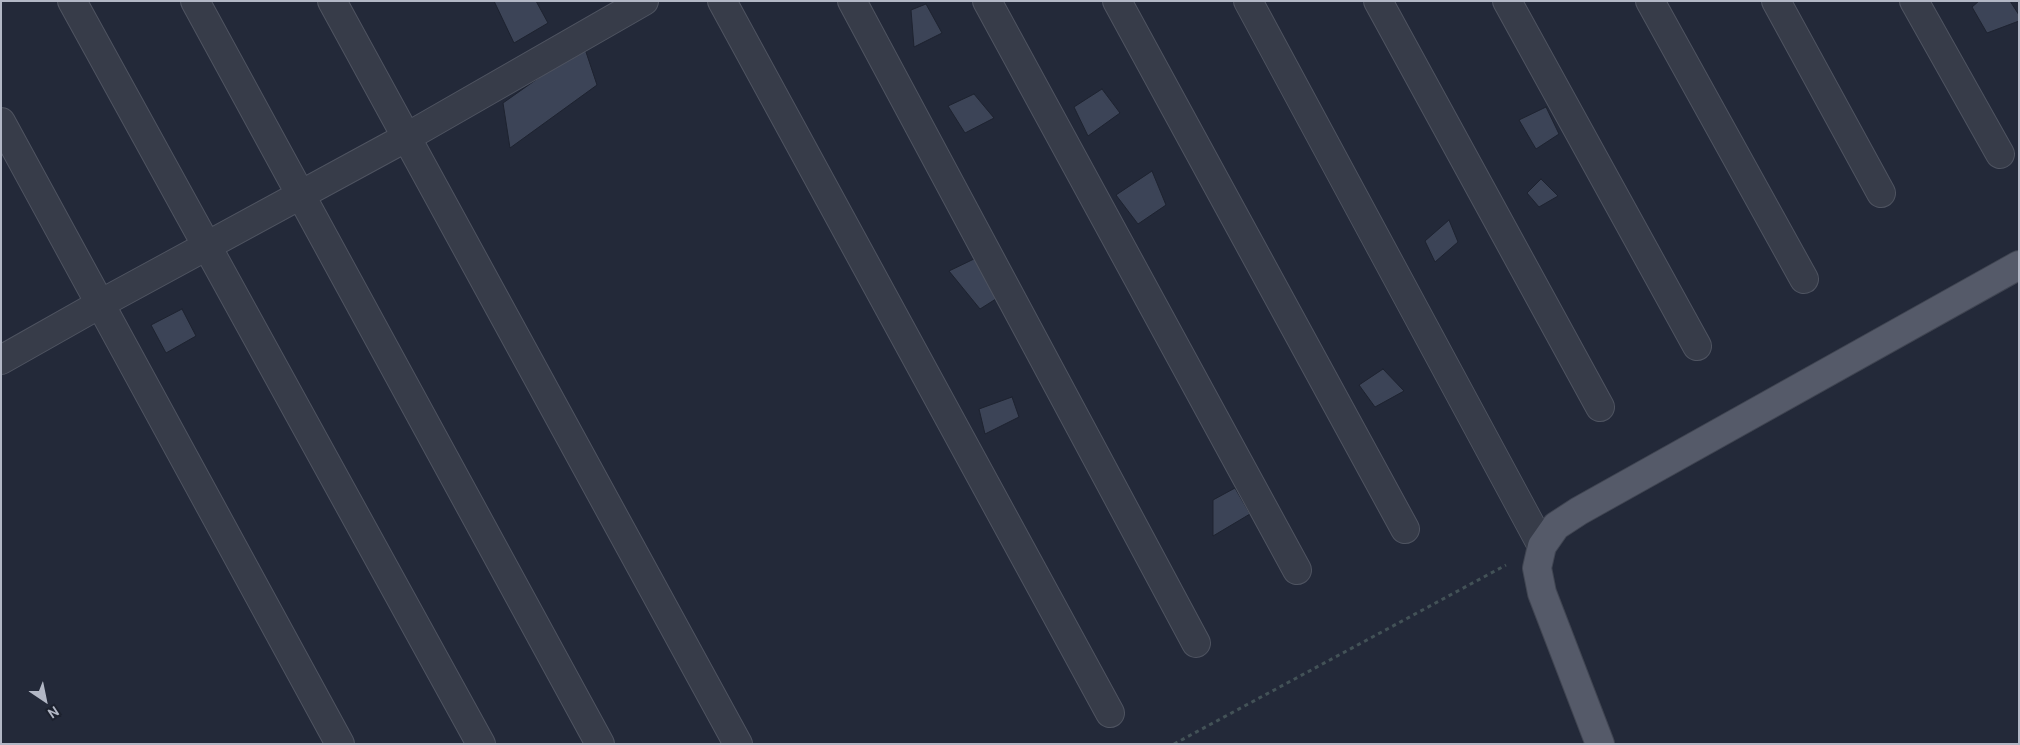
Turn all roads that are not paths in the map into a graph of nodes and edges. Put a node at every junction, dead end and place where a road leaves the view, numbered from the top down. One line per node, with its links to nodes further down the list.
1 (72, 1): 21 (street)
2 (195, 1): 20 (street)
3 (332, 1): 17 (street)
4 (644, 1): 15 (street)
5 (722, 1): 32 (street)
6 (852, 1): 31 (street)
7 (987, 1): 30 (street)
8 (1116, 1): 28 (street)
9 (1248, 1): 29 (street)
10 (1378, 1): 27 (street)
11 (1507, 1): 25 (street)
12 (1650, 1): 23 (street)
13 (1776, 1): 19 (street)
14 (1914, 1): 18 (street)
15 (605, 11): 17 (street)
16 (1, 122): 24 (street)
17 (407, 137): 20 (street); 36 (street)
18 (2000, 154)
19 (1881, 193)
20 (300, 195): 21 (street); 35 (street)
21 (207, 246): 24 (street); 34 (street)
22 (2019, 265): 29 (main road)
23 (1804, 279)
24 (100, 304): 26 (street); 33 (street)
25 (1697, 346)
26 (1, 360)
27 (1600, 408)
28 (1405, 529)
29 (1542, 546): 37 (main road)
30 (1297, 570)
31 (1196, 643)
32 (1110, 713)
33 (340, 744)
34 (481, 744)
35 (600, 744)
36 (738, 744)
37 (1600, 744)

